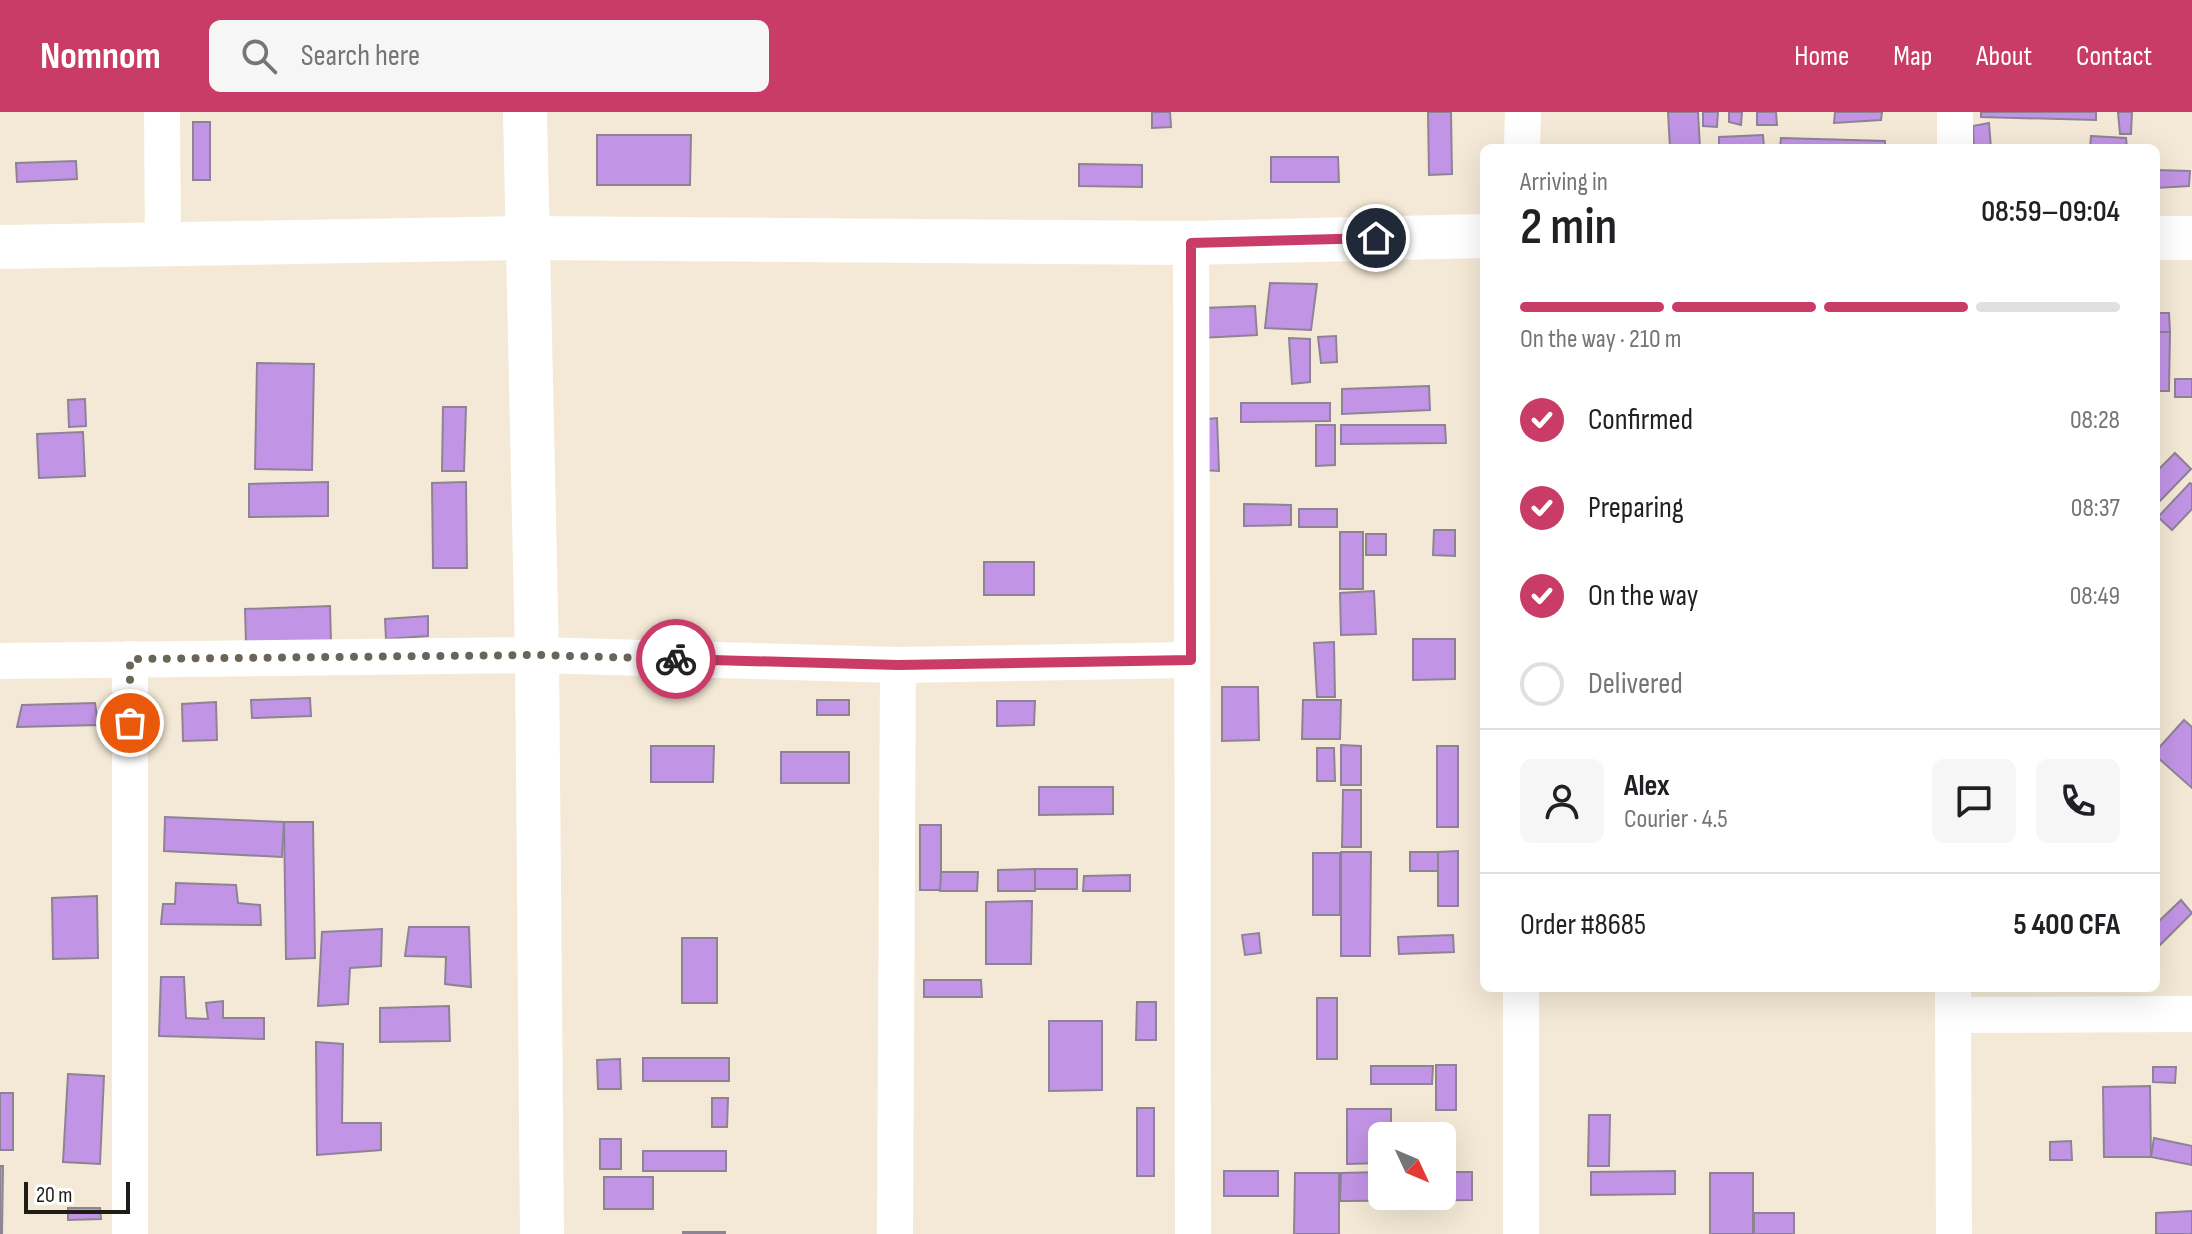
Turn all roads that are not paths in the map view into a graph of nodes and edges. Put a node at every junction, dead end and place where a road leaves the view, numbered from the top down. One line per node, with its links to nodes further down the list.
1 (162, 112): 12 (street)
2 (525, 112): 8 (street)
3 (1523, 112): 5 (street)
4 (1955, 112): 6 (street)
5 (1522, 144)
6 (1955, 144)
7 (1480, 236): 11 (street)
8 (528, 238): 11 (street); 12 (street); 14 (street)
9 (2160, 238): 10 (street)
10 (2192, 238)
11 (1191, 243): 16 (street)
12 (163, 245): 13 (street)
13 (0, 247)
14 (537, 655): 15 (street); 18 (street); 23 (street)
15 (130, 659): 17 (street); 22 (street)
16 (1191, 660): 18 (street); 25 (street)
17 (0, 661)
18 (898, 665): 24 (street)
19 (1521, 992): 26 (street)
20 (1953, 1002): 21 (street); 27 (street)
21 (2192, 1014)
22 (130, 1234)
23 (542, 1234)
24 (895, 1234)
25 (1193, 1234)
26 (1521, 1234)
27 (1954, 1234)

